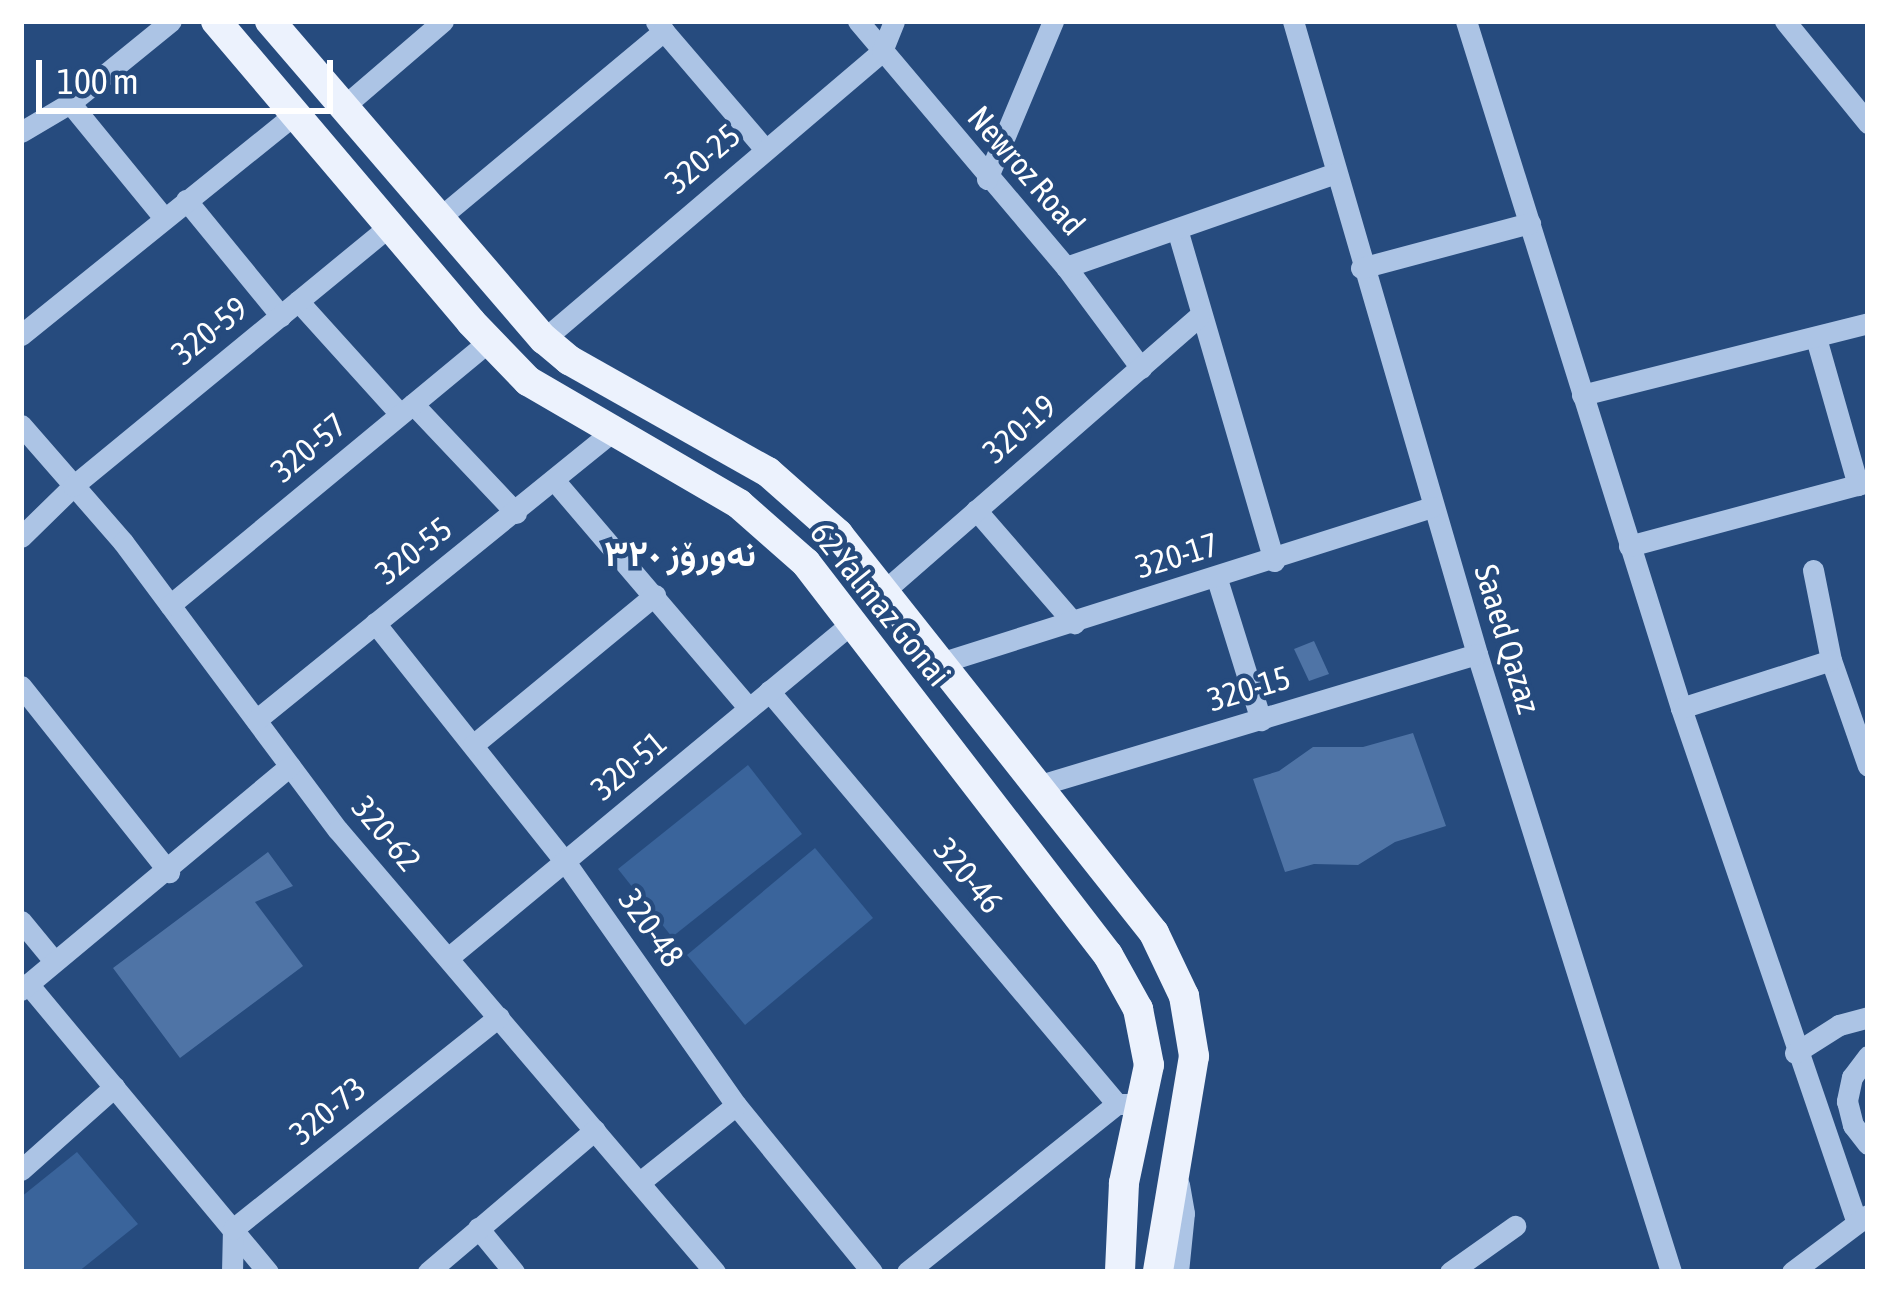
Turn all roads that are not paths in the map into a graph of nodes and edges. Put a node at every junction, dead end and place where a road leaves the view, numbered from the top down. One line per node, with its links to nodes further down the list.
1 (170, 21): 13 (street)
2 (216, 21): 15 (main road, 62 Yalmaz Gonai)
3 (270, 21): 14 (main road, 62 Yalmaz Gonai)
4 (443, 21): 14 (street)
5 (857, 21): 12 (street, Newroz Road)
6 (894, 21): 12 (street, 320-25)
7 (1054, 21): 20 (street)
8 (1293, 21): 19 (street, Saaed Qazaz)
9 (1466, 21): 24 (street)
10 (1785, 21): 17 (street)
11 (660, 26): 18 (street); 23 (street)
12 (882, 51): 18 (street, 320-25); 20 (street, Newroz Road)
13 (70, 104): 16 (street); 22 (street)
14 (343, 106): 23 (main road, 62 Yalmaz Gonai)
15 (295, 114): 21 (street); 25 (main road, 62 Yalmaz Gonai)
16 (24, 123)
17 (1868, 123)
18 (766, 149): 34 (street, 320-25)
19 (1336, 173): 26 (street); 28 (street, Saaed Qazaz)
20 (987, 179): 27 (street, Newroz Road)
21 (186, 200): 22 (street); 29 (street)
22 (164, 218): 32 (street)
23 (438, 219): 34 (main road, 62 Yalmaz Gonai)
24 (1529, 223): 28 (street); 37 (street)
25 (390, 226): 29 (street, 320-59); 35 (main road, 62 Yalmaz Gonai)
26 (1178, 229): 27 (street); 30 (street)
27 (1066, 267): 36 (street, Newroz Road)
28 (1361, 268): 46 (street, Saaed Qazaz)
29 (290, 309): 38 (street); 45 (street, 320-59)
30 (1199, 316): 36 (street, 320-19); 51 (street)
31 (1868, 323): 33 (street)
32 (21, 335)
33 (1816, 338): 37 (street); 44 (street)
34 (544, 339): 40 (main road, 62 Yalmaz Gonai)
35 (489, 341): 38 (street, 320-57); 41 (main road, 62 Yalmaz Gonai)
36 (1141, 368): 47 (street, 320-19)
37 (1582, 395): 50 (street)
38 (407, 409): 48 (street); 56 (street, 320-57)
39 (21, 425): 45 (street, 320-62)
40 (690, 428): 42 (main road); 54 (main road, 62 Yalmaz Gonai)
41 (612, 432): 42 (main road, 62 Yalmaz Gonai); 43 (street, 320-55)
42 (672, 466): 58 (main road, 62 Yalmaz Gonai)
43 (554, 480): 48 (street, 320-55); 55 (street)
44 (1863, 484): 50 (street)
45 (73, 486): 49 (street, 320-59); 56 (street, 320-62)
46 (1432, 507): 51 (street, 320-17); 60 (street, Saaed Qazaz)
47 (976, 510): 54 (street, 320-19); 59 (street)
48 (516, 512): 57 (street, 320-55)
49 (21, 537)
50 (1629, 546): 66 (street)
51 (1274, 561): 53 (street, 320-17)
52 (1814, 569): 61 (street)
53 (1217, 579): 59 (street, 320-17); 68 (street)
54 (884, 591): 62 (main road, 62 Yalmaz Gonai)
55 (655, 595): 65 (street); 69 (street)
56 (170, 605): 67 (street, 320-62)
57 (375, 623): 67 (street, 320-55); 69 (street, 320-48)
58 (852, 623): 64 (street, 320-51); 84 (main road, 62 Yalmaz Gonai)
59 (1074, 623): 62 (street, 320-17)
60 (1477, 655): 68 (street, 320-15); 107 (street, Saaed Qazaz)
61 (1832, 660): 66 (street); 71 (street)
62 (940, 663): 72 (main road, 62 Yalmaz Gonai)
63 (21, 686): 74 (street)
64 (769, 691): 65 (street, 320-51); 84 (street, 320-46)
65 (748, 708): 73 (street, 320-51)
66 (1681, 708): 81 (street)
67 (256, 720): 70 (street, 320-62)
68 (1262, 721): 72 (street, 320-15)
69 (473, 745): 73 (street, 320-48)
70 (290, 766): 74 (street); 76 (street, 320-62)
71 (1868, 766)
72 (1040, 784): 88 (main road, 62 Yalmaz Gonai)
73 (566, 863): 76 (street, 320-51); 85 (street, 320-48)
74 (169, 872): 77 (street)
75 (21, 921): 77 (street)
76 (448, 958): 80 (street, 320-62)
77 (54, 961): 78 (street)
78 (25, 987): 83 (street)
79 (1868, 1017): 81 (street)
80 (499, 1018): 86 (street, 320-62); 94 (street, 320-73)
81 (1795, 1053): 91 (street)
82 (1868, 1056): 87 (street)
83 (114, 1087): 89 (street); 94 (street)
84 (1130, 1104): 102 (street); 103 (main road, 62 Yalmaz Gonai)
85 (736, 1105): 90 (street); 101 (street, 320-48)
86 (595, 1130): 90 (street, 320-62); 93 (street)
87 (1868, 1144)
88 (1178, 1165): 104 (main road, 62 Yalmaz Gonai); 105 (street)
89 (21, 1170)
90 (640, 1182): 100 (street, 320-62)
91 (1863, 1219): 95 (street)
92 (1515, 1226): 106 (street)
93 (478, 1228): 98 (street); 99 (street)
94 (233, 1229): 96 (street); 97 (street)
95 (1802, 1269)
96 (232, 1272)
97 (268, 1272)
98 (428, 1272)
99 (514, 1272)
100 (715, 1272)
101 (872, 1272)
102 (907, 1272)
103 (1120, 1272)
104 (1158, 1272)
105 (1178, 1272)
106 (1450, 1272)
107 (1671, 1272)

